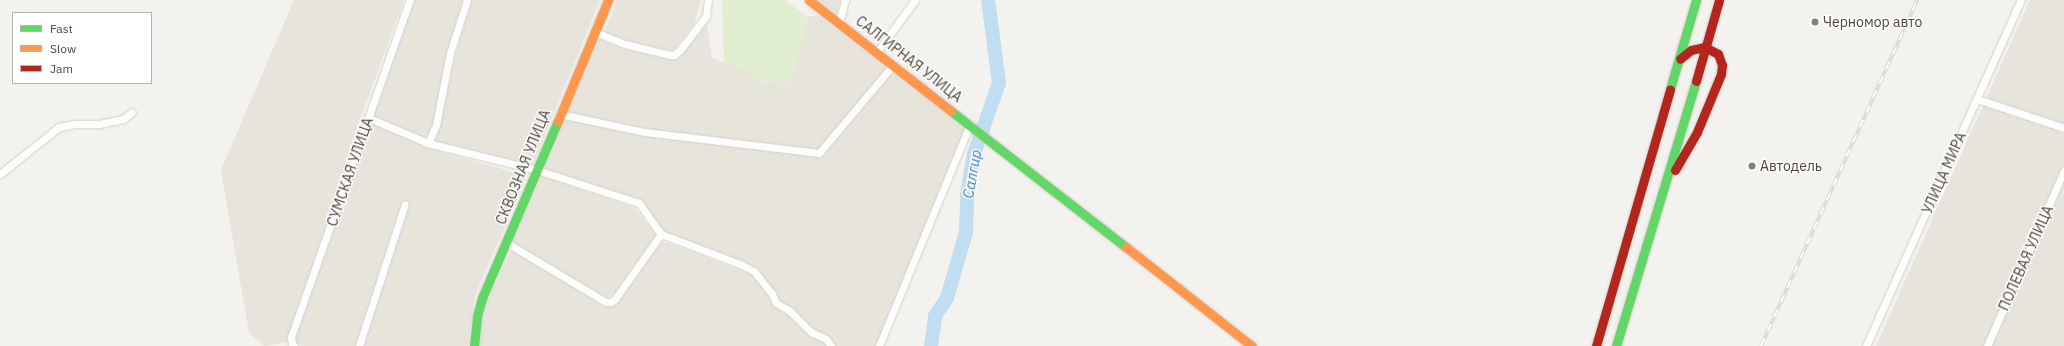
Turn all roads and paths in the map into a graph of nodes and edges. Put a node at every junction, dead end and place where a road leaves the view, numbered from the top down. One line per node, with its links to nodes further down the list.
1 (410, 0): 20 (street, СУМСКАЯ УЛИЦА)
2 (467, 0): 23 (street)
3 (608, 0): 12 (main road, СКВОЗНАЯ УЛИЦА)
4 (708, 0): 12 (street)
5 (809, 0): 11 (main road, САЛГИРНАЯ УЛИЦА)
6 (845, 0): 11 (street)
7 (915, 0): 14 (street)
8 (1696, 0): 15 (main road)
9 (1719, 0): 13 (main road)
10 (2021, 0): 17 (street, УЛИЦА МИРА)
11 (839, 24): 14 (main road, САЛГИРНАЯ УЛИЦА)
12 (594, 32): 19 (main road, СКВОЗНАЯ УЛИЦА)
13 (1710, 49): 15 (main road); 27 (main road); 27 (main road)
14 (877, 52): 16 (main road, САЛГИРНАЯ УЛИЦА)
15 (1680, 59): 37 (main road)
16 (893, 65): 19 (street); 21 (main road, САЛГИРНАЯ УЛИЦА)
17 (1977, 99): 22 (street); 39 (street, УЛИЦА МИРА)
18 (132, 112): 26 (street)
19 (560, 114): 24 (main road, СКВОЗНАЯ УЛИЦА)
20 (368, 118): 23 (street); 31 (street, СУМСКАЯ УЛИЦА)
21 (971, 125): 35 (street); 36 (main road, САЛГИРНАЯ УЛИЦА)
22 (2064, 127)
23 (428, 143): 24 (street)
24 (537, 170): 29 (street); 30 (main road, СКВОЗНАЯ УЛИЦА)
25 (2064, 170): 40 (street, ПОЛЕВАЯ УЛИЦА)
26 (0, 174)
27 (1666, 184): 38 (main road)
28 (405, 204): 32 (street)
29 (661, 234): 30 (street); 34 (street)
30 (507, 242): 33 (main road, СКВОЗНАЯ УЛИЦА)
31 (293, 345)
32 (359, 346)
33 (474, 346)
34 (831, 346)
35 (879, 346)
36 (1252, 346)
37 (1596, 346)
38 (1616, 346)
39 (1866, 346)
40 (1987, 346)

